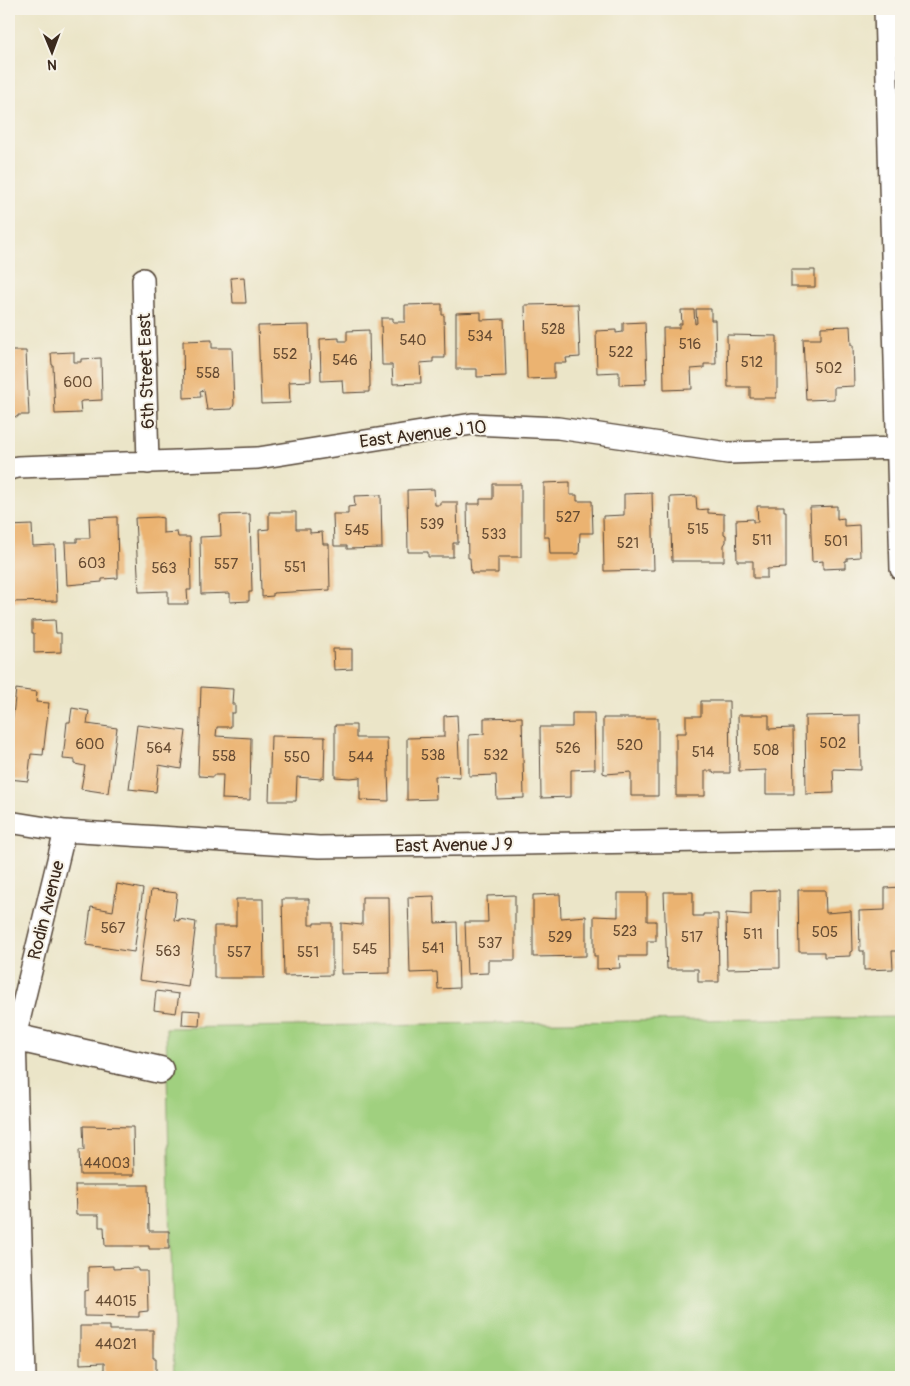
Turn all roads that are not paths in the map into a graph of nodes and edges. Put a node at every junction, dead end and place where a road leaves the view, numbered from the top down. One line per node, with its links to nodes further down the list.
1 (884, 9): 3 (street)
2 (143, 279): 4 (street, 6th Street East)
3 (896, 448): 4 (street, East Avenue J 10); 6 (street)
4 (148, 463): 5 (street, East Avenue J 10)
5 (9, 469)
6 (901, 569)
7 (9, 822): 8 (street, East Avenue J 9)
8 (65, 831): 9 (street, East Avenue J 9); 10 (street, Rodin Avenue)
9 (901, 838)
10 (12, 1036): 11 (street); 12 (street, Rodin Avenue)
11 (160, 1070)
12 (25, 1377)

